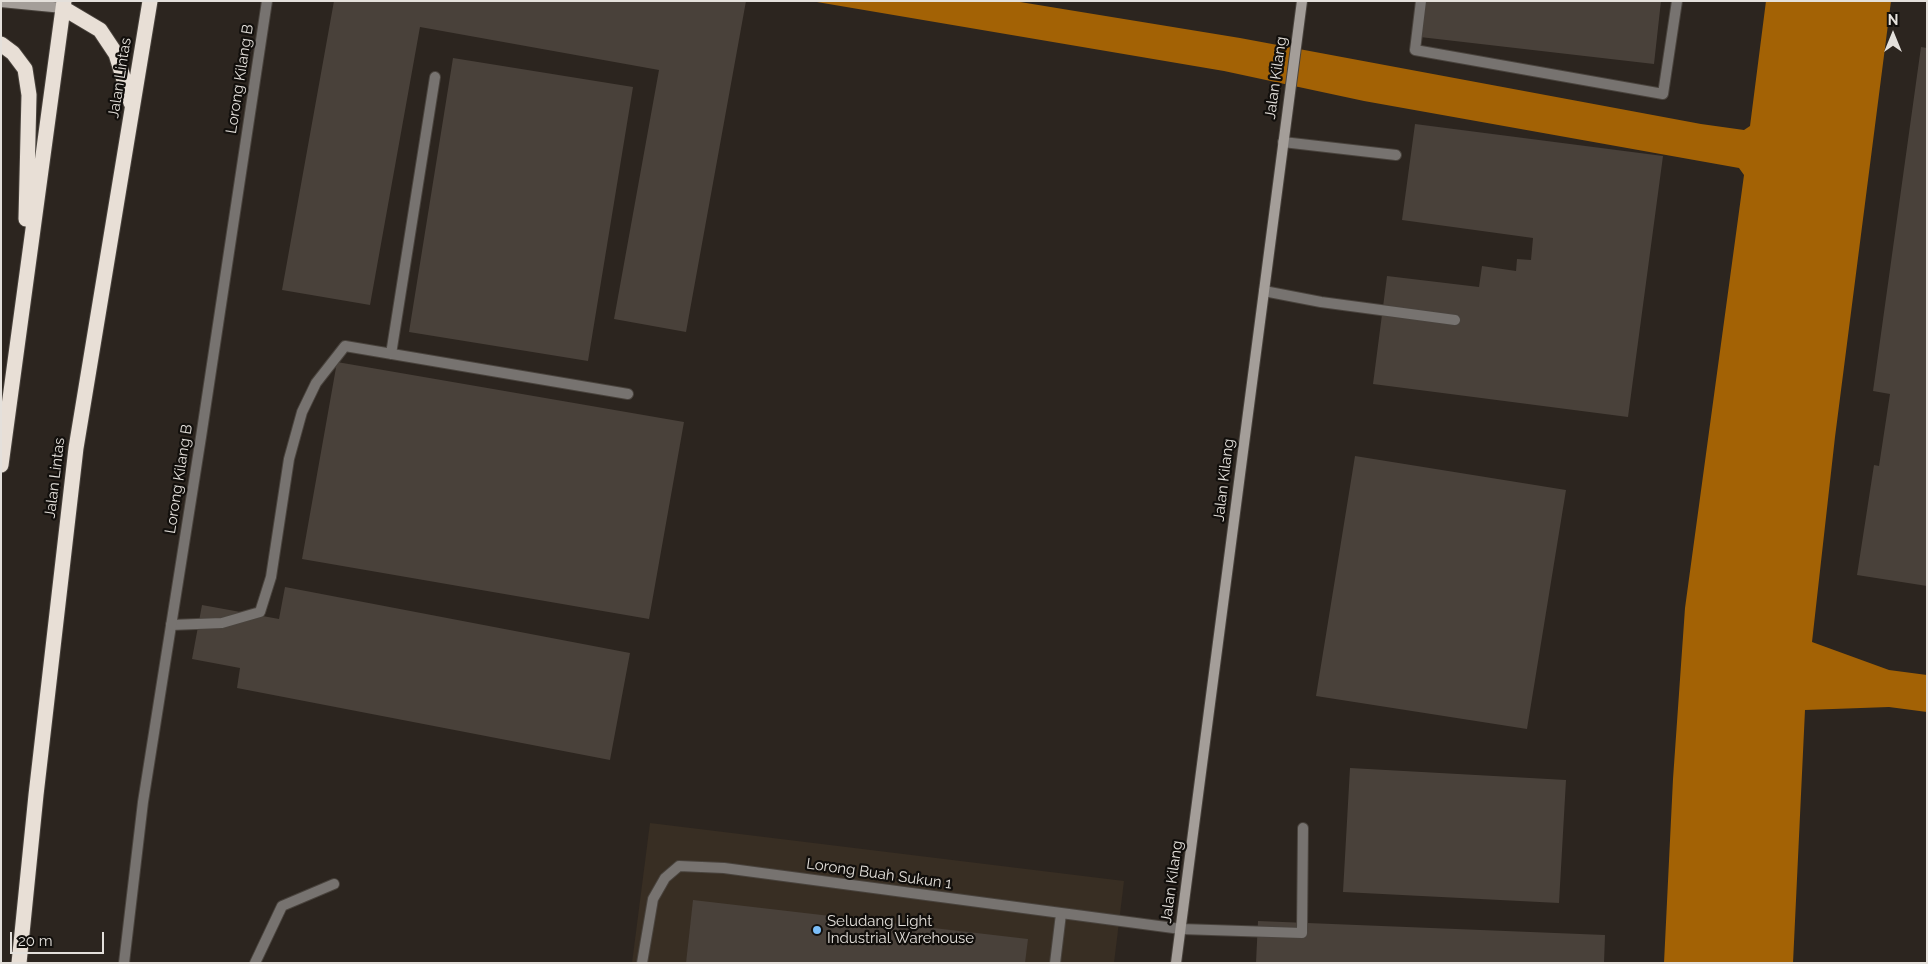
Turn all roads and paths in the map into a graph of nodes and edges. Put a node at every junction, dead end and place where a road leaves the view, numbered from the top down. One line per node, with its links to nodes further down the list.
1 (150, 1): 10 (highway, Jalan Lintas)
2 (267, 1): 19 (street, Lorong Kilang B)
3 (1302, 1): 11 (street, Jalan Kilang)
4 (1421, 1): 5 (street)
5 (1677, 1)
6 (1, 2): 7 (street)
7 (64, 5): 10 (highway); 14 (highway)
8 (1, 44): 14 (highway)
9 (435, 77): 16 (street)
10 (132, 108): 24 (highway, Jalan Lintas)
11 (1283, 142): 12 (street); 13 (street, Jalan Kilang)
12 (1396, 155)
13 (1264, 291): 15 (street); 23 (street, Jalan Kilang)
14 (24, 296): 18 (highway)
15 (1455, 320)
16 (392, 354): 17 (street); 19 (street)
17 (628, 394)
18 (1, 465)
19 (171, 625): 25 (street, Lorong Kilang B)
20 (1303, 828): 23 (street, Lorong Buah Sukun 1)
21 (334, 884): 26 (street)
22 (1061, 914): 23 (street, Lorong Buah Sukun 1); 27 (street, Lorong Buah Sukun 1); 28 (street)
23 (1180, 929): 29 (street, Jalan Kilang)
24 (19, 963)
25 (124, 963)
26 (255, 963)
27 (642, 963)
28 (1055, 963)
29 (1176, 963)

